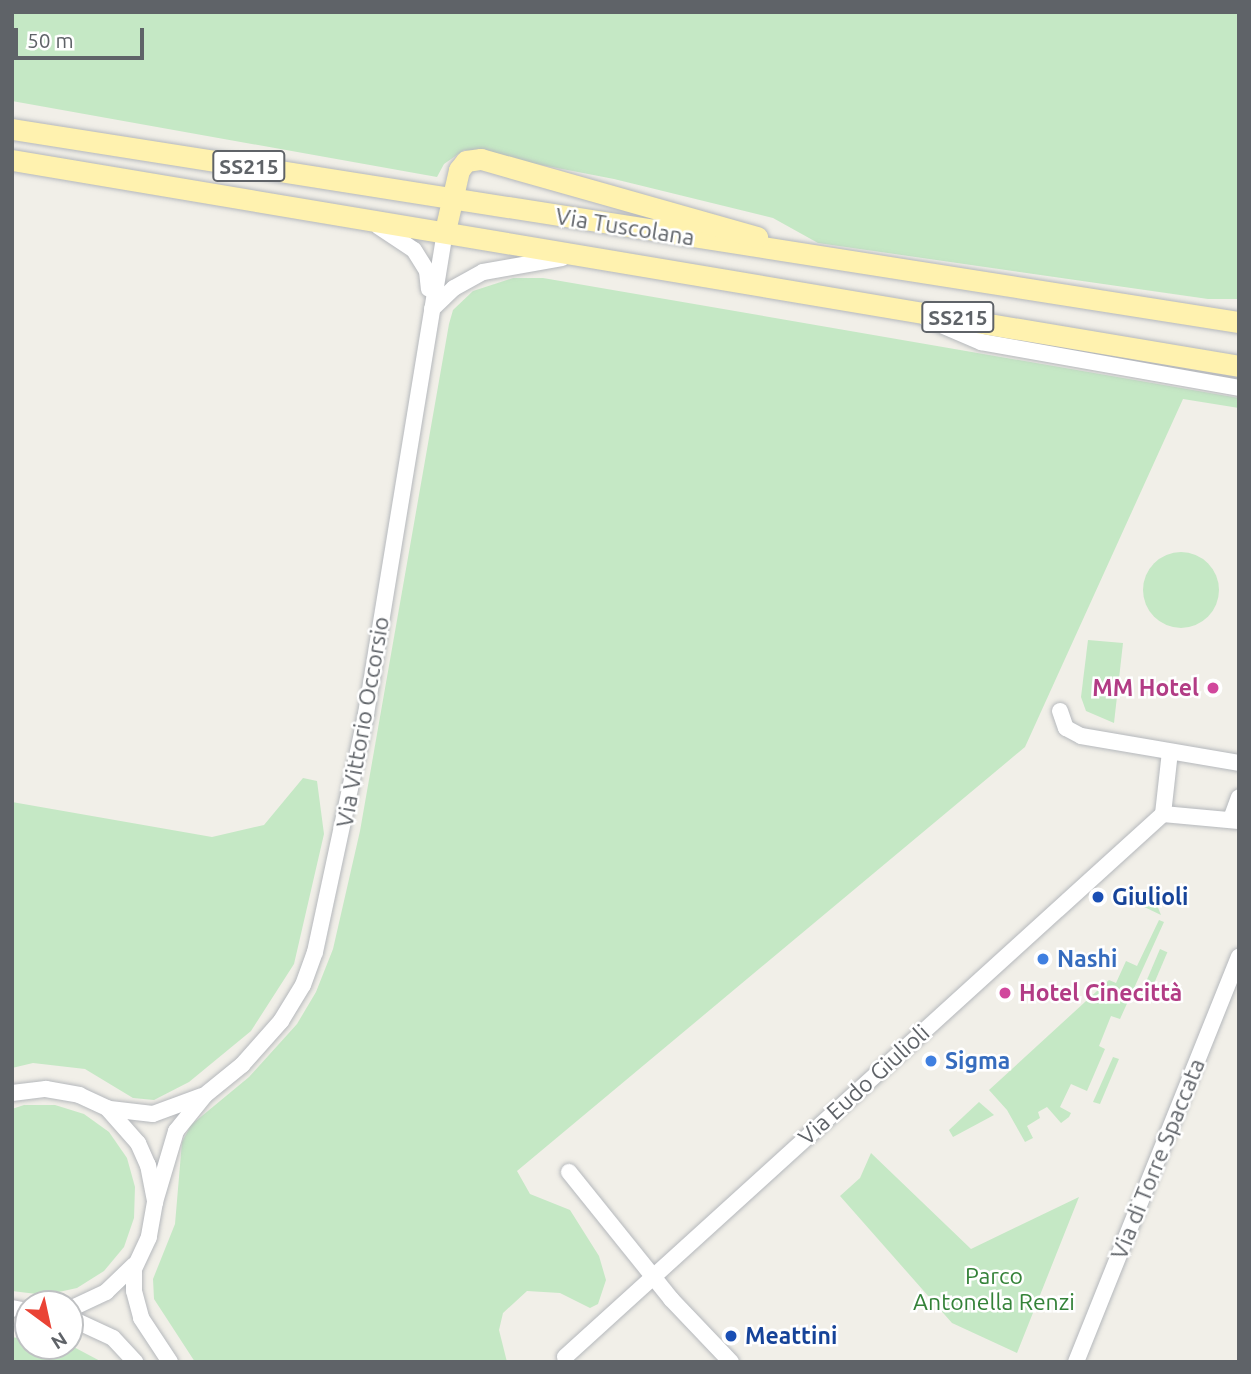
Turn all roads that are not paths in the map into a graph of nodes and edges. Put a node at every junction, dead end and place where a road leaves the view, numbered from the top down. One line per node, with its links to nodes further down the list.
1 (12, 123): 3 (main road)
2 (12, 129): 3 (main road, Via Tuscolana / SS215)
3 (47, 133): 5 (main road, Via Tuscolana / SS215)
4 (12, 160): 6 (main road, Via Tuscolana / SS215)
5 (452, 198): 7 (main road); 9 (main road, Via Tuscolana / SS215); 9 (main road)
6 (357, 215): 7 (main road, Via Tuscolana / SS215); 11 (street, Via Vittorio Occorsio)
7 (445, 231): 8 (main road, Via Tuscolana / SS215); 11 (street, Via Vittorio Occorsio)
8 (580, 255): 10 (main road, Via Tuscolana / SS215); 11 (street)
9 (831, 261): 13 (main road, Via Tuscolana / SS215)
10 (906, 308): 15 (main road, Via Tuscolana / SS215); 16 (street, Via Tuscolana)
11 (432, 309): 25 (street, Via Vittorio Occorsio)
12 (1239, 315): 13 (street)
13 (1202, 316): 14 (main road, Via Tuscolana / SS215)
14 (1239, 322)
15 (1239, 366)
16 (1239, 388)
17 (1060, 711): 18 (street)
18 (1170, 751): 19 (street); 21 (street)
19 (1239, 763)
20 (1239, 797): 22 (street)
21 (1163, 814): 22 (street); 30 (street, Via Eudo Giulioli)
22 (1235, 820)
23 (1239, 956): 37 (street, Via di Torre Spaccata)
24 (14, 1092): 26 (street)
25 (205, 1095): 26 (street, Via Vittorio Occorsio); 28 (street, Via Vittorio Occorsio)
26 (107, 1108): 28 (street)
27 (569, 1172): 30 (street)
28 (155, 1202): 29 (street, Via Vittorio Occorsio)
29 (138, 1260): 31 (street); 35 (street)
30 (653, 1277): 33 (street, Via Eudo Giulioli); 36 (street)
31 (84, 1302)
32 (84, 1324): 34 (street)
33 (565, 1357)
34 (135, 1362)
35 (170, 1362)
36 (731, 1362)
37 (1076, 1362)

